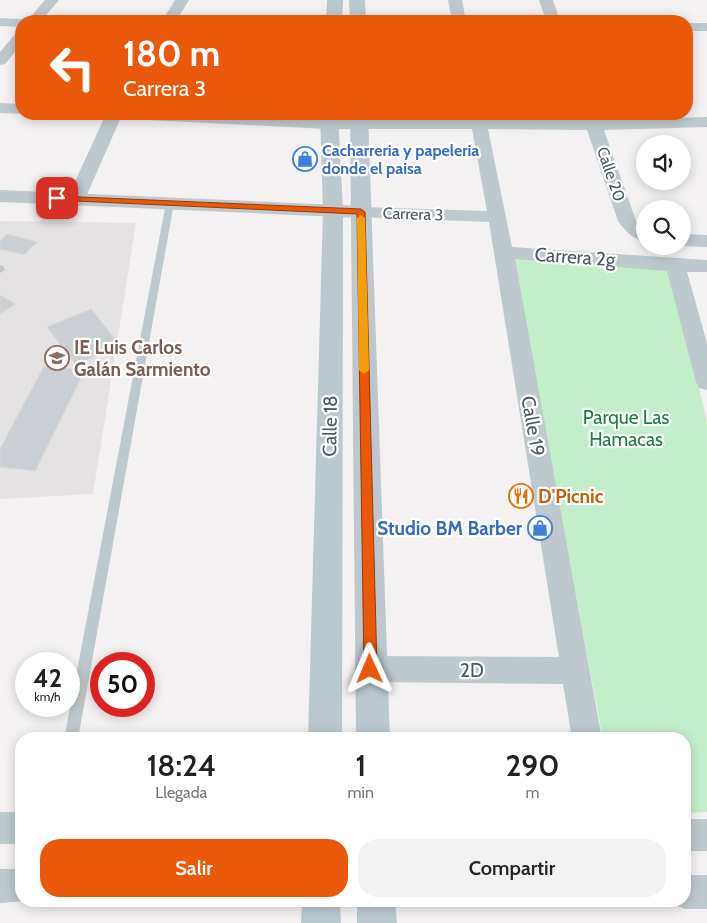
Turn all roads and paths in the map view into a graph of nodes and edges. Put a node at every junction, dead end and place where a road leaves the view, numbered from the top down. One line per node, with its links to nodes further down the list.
1 (52, 0): 7 (street)
2 (182, 0): 8 (street)
3 (335, 0): 9 (main road)
4 (357, 0): 10 (main road)
5 (455, 0): 11 (street)
6 (546, 0): 12 (street)
7 (39, 15)
8 (173, 15)
9 (334, 15)
10 (358, 15)
11 (458, 15)
12 (551, 15)
13 (0, 22): 14 (street)
14 (15, 23)
15 (693, 27): 16 (street)
16 (707, 27)
17 (15, 43): 18 (street)
18 (0, 61)
19 (0, 108): 20 (street)
20 (15, 109)
21 (111, 120): 29 (street)
22 (329, 120): 31 (main road, Calle 18)
23 (360, 120): 32 (main road, Calle 18)
24 (478, 120): 33 (street, Calle 19)
25 (592, 120): 34 (street, Calle 20)
26 (630, 120): 27 (street)
27 (707, 122)
28 (0, 196): 29 (street, Carrera 3)
29 (76, 199): 30 (street, Carrera 3)
30 (170, 203): 31 (street, Carrera 3); 43 (lane)
31 (333, 211): 32 (street, Carrera 3); 44 (main road, Calle 18)
32 (361, 212): 33 (street, Carrera 3); 41 (main road, Calle 18)
33 (496, 217): 37 (street, Calle 19)
34 (636, 229)
35 (691, 240): 36 (street)
36 (707, 241)
37 (504, 252): 38 (street, Carrera 2g); 42 (street, Calle 19)
38 (675, 265): 39 (street, Carrera 2g); 40 (street)
39 (707, 266)
40 (707, 382)
41 (370, 669): 42 (street, 2D); 45 (main road, Calle 18)
42 (574, 671): 46 (street, Calle 19)
43 (72, 732)
44 (325, 732)
45 (373, 732)
46 (586, 732)
47 (0, 828): 48 (street)
48 (15, 828)
49 (691, 835): 50 (street)
50 (707, 835)
51 (0, 886): 52 (street)
52 (15, 886)
53 (691, 892): 54 (street)
54 (707, 892)
55 (321, 907): 57 (main road)
56 (376, 907): 58 (main road)
57 (321, 923)
58 (377, 923)

